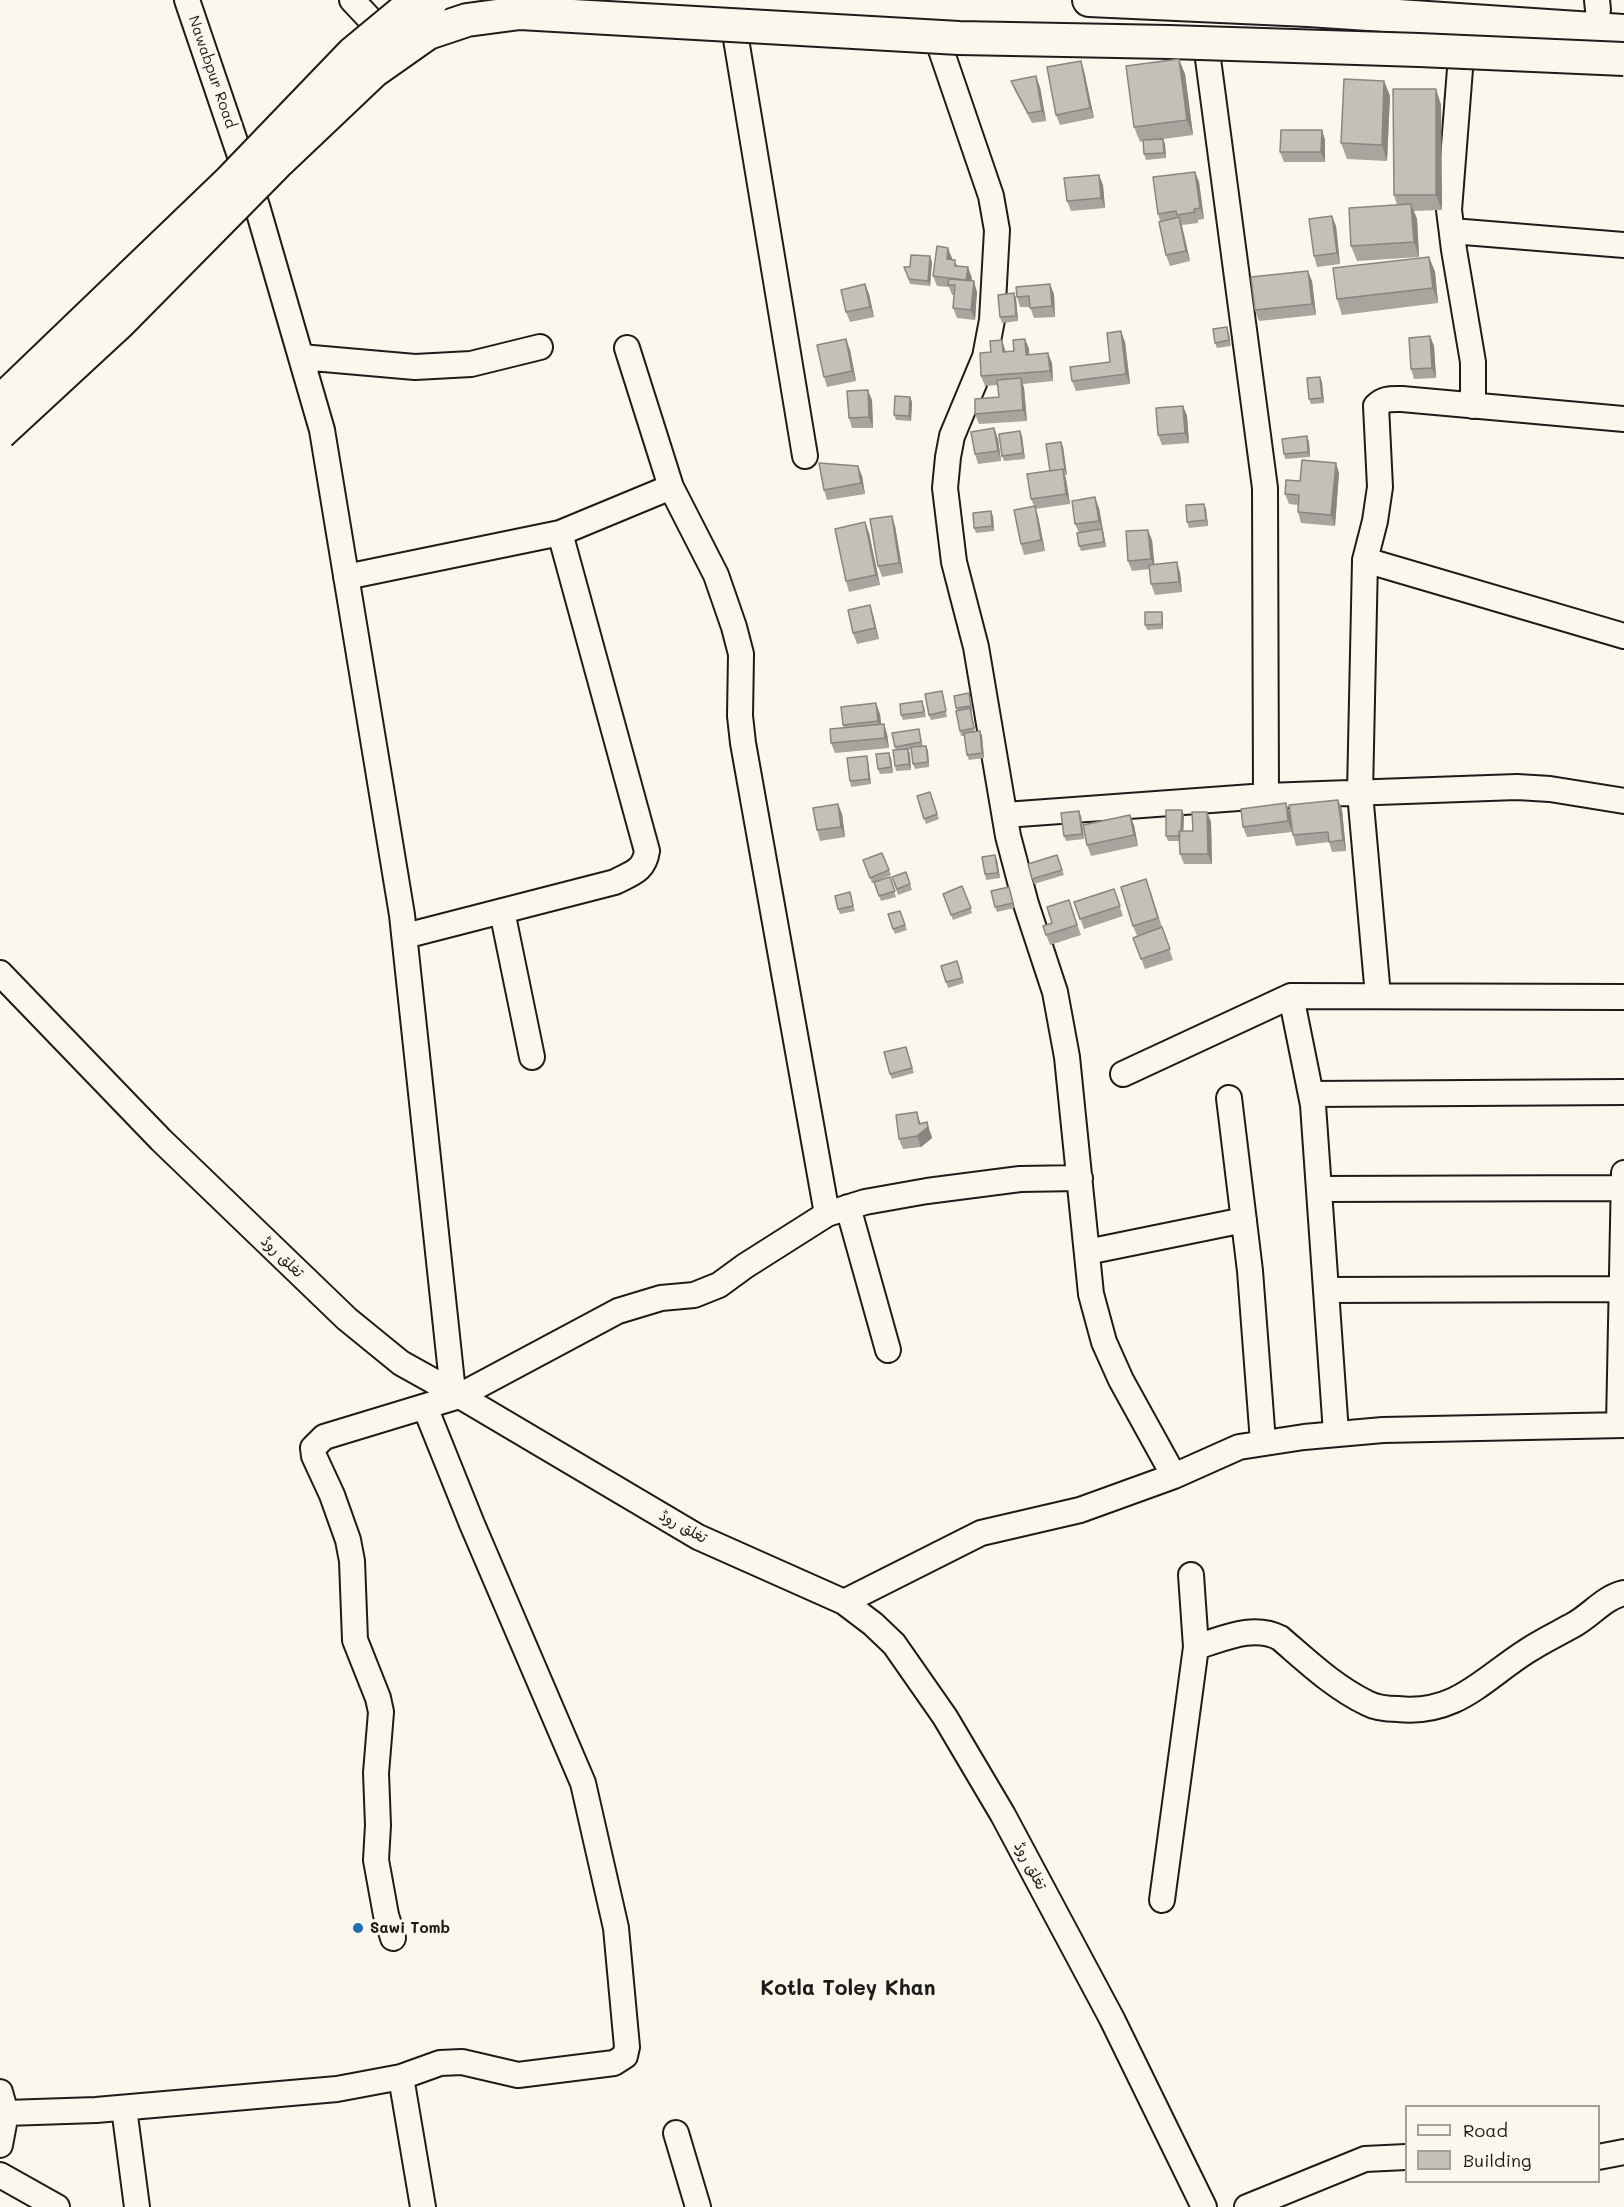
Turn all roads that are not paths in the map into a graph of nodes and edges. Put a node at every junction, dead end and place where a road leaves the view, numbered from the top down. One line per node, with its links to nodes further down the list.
1 (187, 0): 16 (street, Nawabpur Road)
2 (412, 0): 5 (street, bridge)
3 (432, 0): 5 (main road, bridge)
4 (1089, 0): 6 (main road)
5 (367, 15): 17 (main road, bridge)
6 (1624, 31)
7 (735, 33): 21 (street)
8 (940, 47): 30 (street)
9 (1208, 58): 28 (street)
10 (1624, 59): 20 (main road, bridge)
11 (1460, 69): 12 (street)
12 (1452, 231): 13 (street); 18 (street)
13 (1624, 245)
14 (540, 347): 16 (street)
15 (627, 348): 22 (street)
16 (301, 357): 25 (street, Nawabpur Road)
17 (0, 402)
18 (1473, 406): 19 (street); 24 (street)
19 (1624, 418)
20 (0, 433)
21 (805, 456)
22 (671, 488): 23 (street); 46 (street)
23 (560, 533): 25 (street); 31 (street)
24 (1365, 561): 26 (street); 27 (street)
25 (346, 577): 32 (street, Nawabpur Road)
26 (1624, 636)
27 (1360, 793): 28 (street); 29 (street); 35 (street)
28 (1266, 796): 30 (street)
29 (1624, 801)
30 (1005, 815): 43 (street)
31 (502, 911): 32 (street); 37 (street)
32 (405, 936): 52 (street, Nawabpur Road)
33 (0, 973): 52 (street, تغلق روڈ)
34 (1291, 996): 35 (street); 38 (street); 40 (street)
35 (1378, 996): 36 (street)
36 (1624, 997)
37 (532, 1057)
38 (1123, 1074)
39 (1624, 1092): 40 (street)
40 (1311, 1094): 45 (street)
41 (1229, 1098): 47 (street)
42 (1624, 1173): 44 (street)
43 (1080, 1178): 46 (street); 48 (street)
44 (1624, 1188): 45 (street); 49 (street)
45 (1320, 1189): 50 (street)
46 (837, 1211): 51 (street); 52 (street)
47 (1244, 1220): 48 (street); 56 (street)
48 (1087, 1252): 57 (street)
49 (1623, 1289): 50 (street); 54 (street)
50 (1327, 1290): 55 (street)
51 (888, 1350)
52 (456, 1394): 53 (street); 60 (street, تغلق روڈ)
53 (425, 1407): 63 (street); 64 (street)
54 (1622, 1425): 55 (street)
55 (1336, 1433): 56 (street)
56 (1263, 1442): 57 (street)
57 (1174, 1476): 60 (street)
58 (1191, 1575): 61 (street)
59 (1624, 1593): 61 (street)
60 (844, 1602): 77 (street, تغلق روڈ)
61 (1196, 1647): 62 (street)
62 (1162, 1900)
63 (393, 1938)
64 (401, 2077): 66 (street); 75 (street)
65 (3, 2102): 66 (street); 68 (street)
66 (124, 2108): 74 (street)
67 (676, 2133): 76 (street)
68 (0, 2145)
69 (1624, 2152): 71 (street)
70 (1405, 2157): 78 (street)
71 (1600, 2157)
72 (0, 2175): 73 (street)
73 (57, 2207)
74 (137, 2207)
75 (423, 2207)
76 (698, 2207)
77 (1204, 2207)
78 (1247, 2207)

